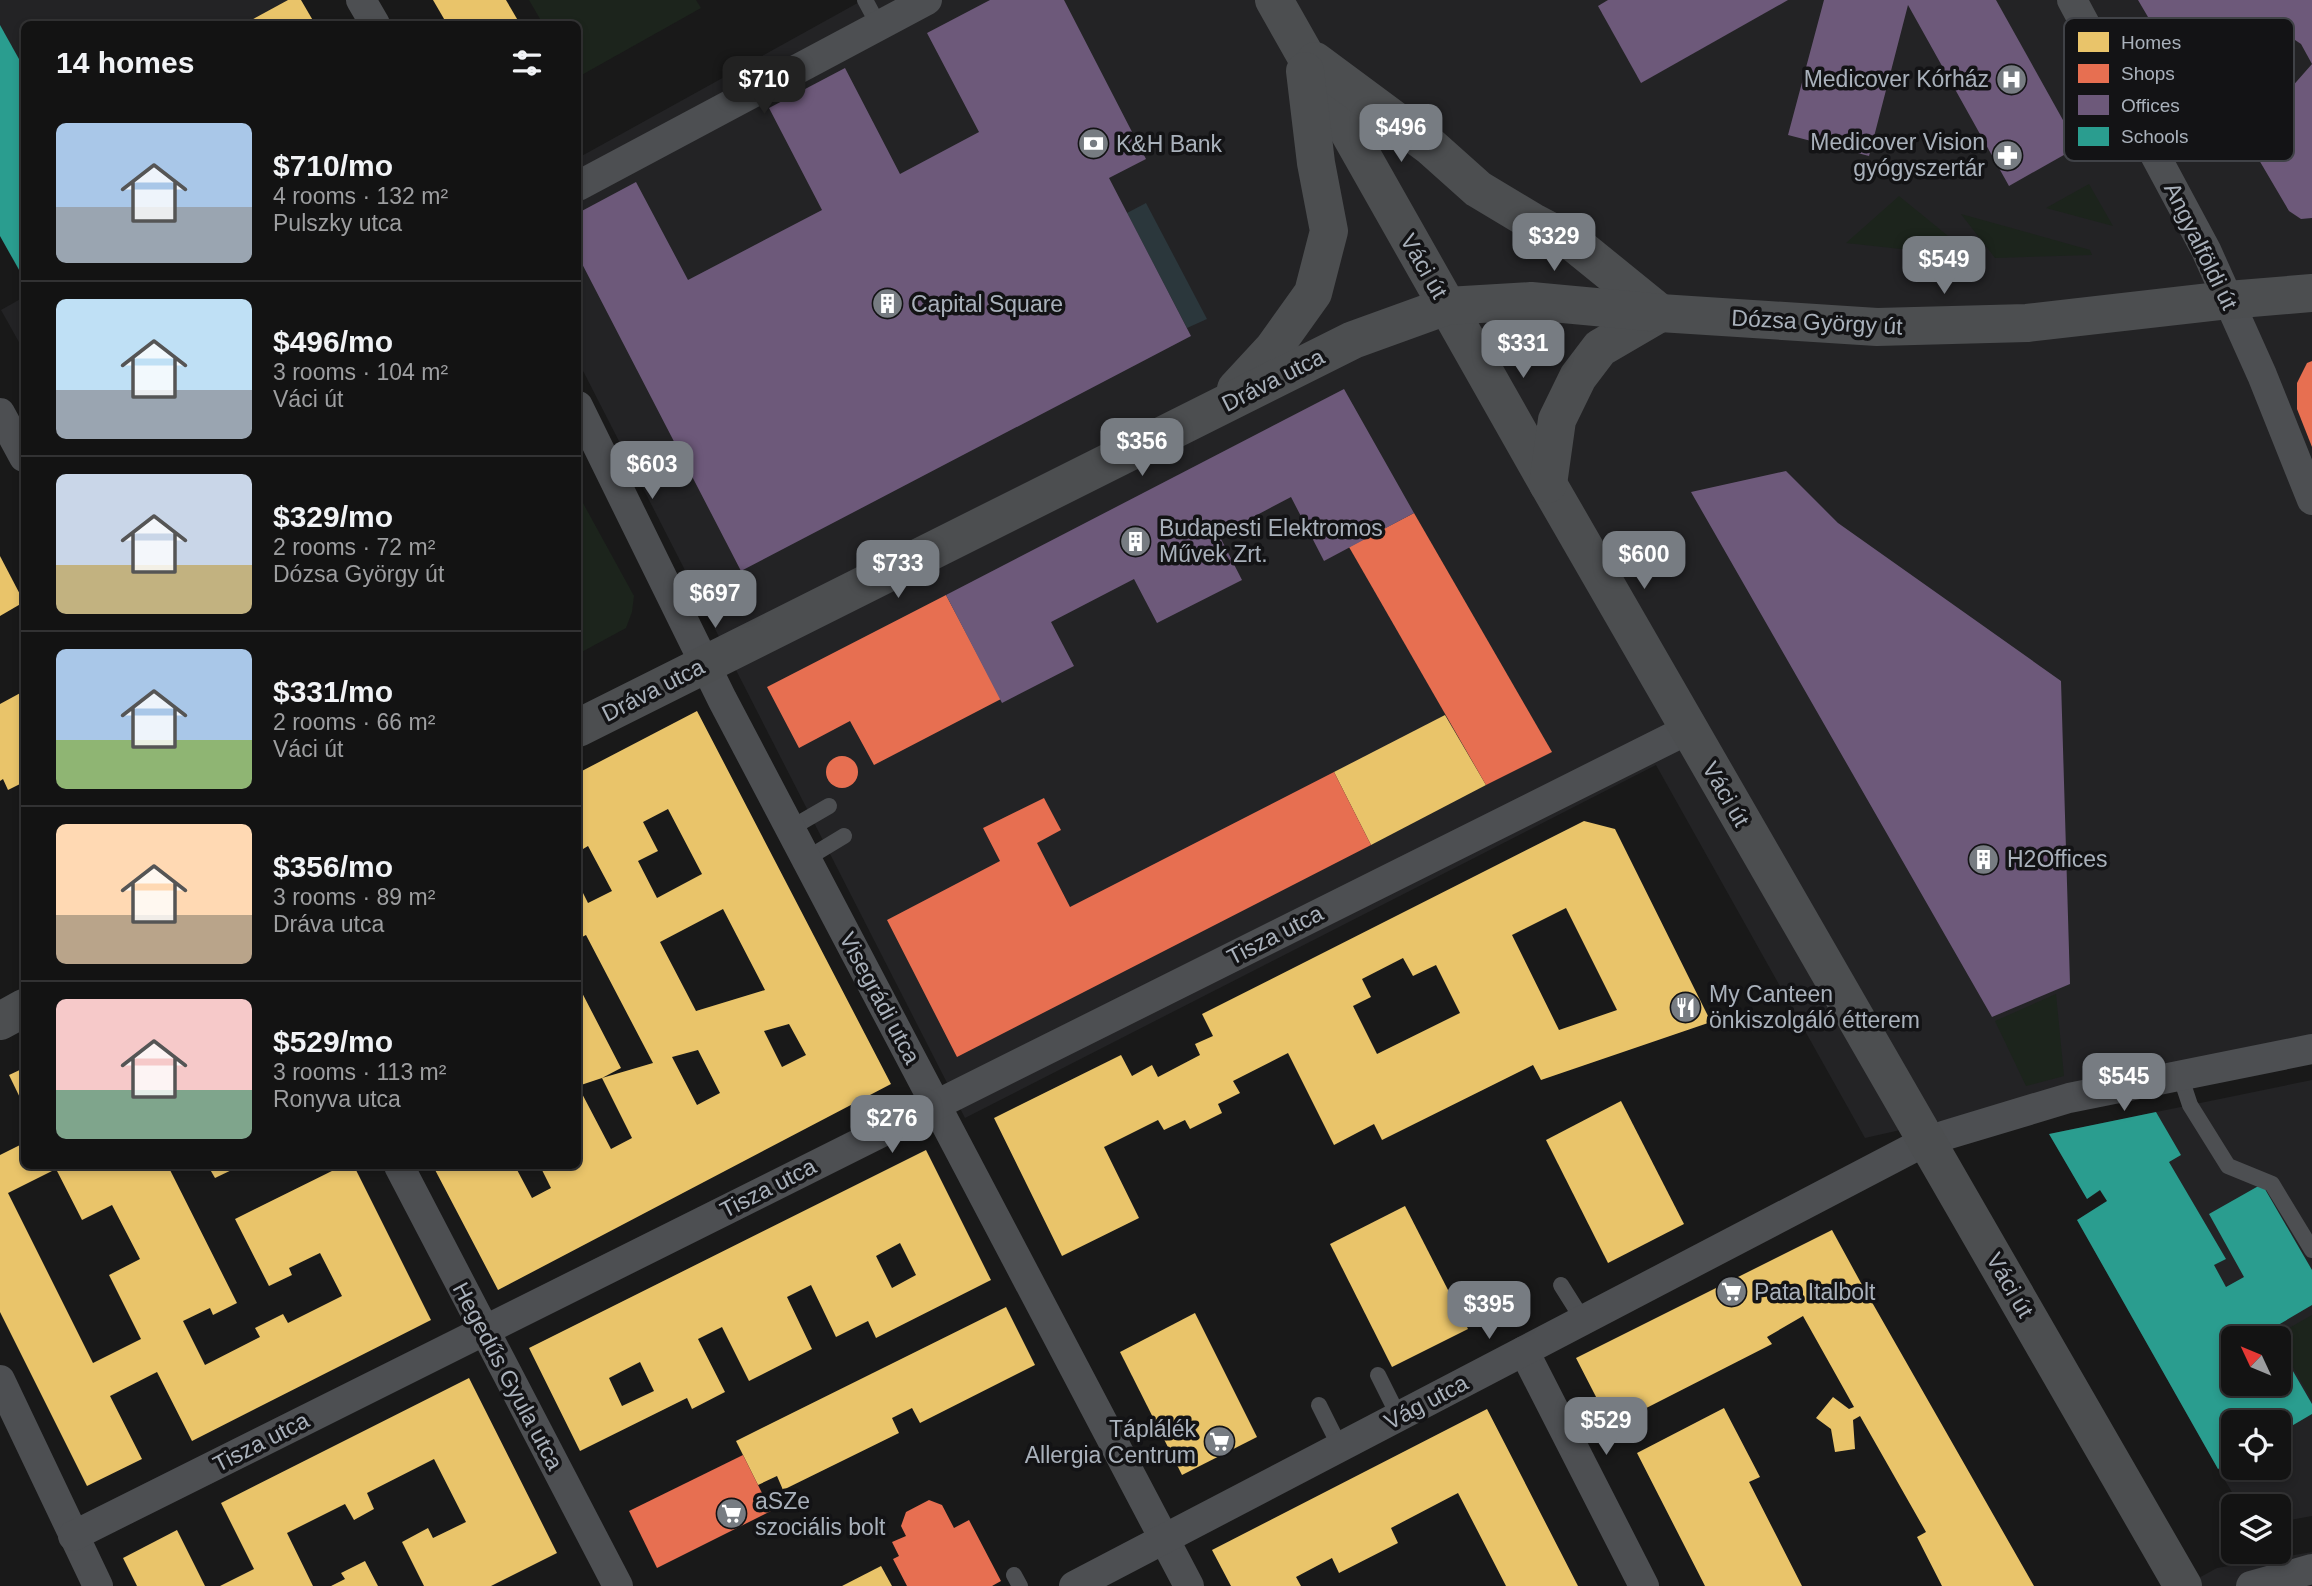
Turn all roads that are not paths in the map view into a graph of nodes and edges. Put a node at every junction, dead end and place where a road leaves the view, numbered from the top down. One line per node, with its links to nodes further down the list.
1 (361, 0): 7 (street)
2 (927, 0): 5 (street)
3 (1274, 0): 8 (main road, Váci út)
4 (2072, 0): 6 (street, Angyalföldi út)
5 (872, 13): 10 (street)
6 (2082, 18)
7 (373, 21)
8 (1303, 52): 13 (main road, Váci út); 14 (main road); 15 (main road)
9 (2158, 161): 12 (street, Angyalföldi út)
10 (581, 184)
11 (2312, 293): 12 (main road, Dózsa György út)
12 (2228, 300): 14 (main road, Dózsa György út); 20 (street, Angyalföldi út)
13 (1447, 306): 14 (main road, Dózsa György út); 15 (main road, Dráva utca); 19 (main road, Váci út)
14 (1660, 313): 19 (main road)
15 (1219, 407): 21 (main road, Dráva utca)
16 (581, 412): 21 (street, Visegrádi utca)
17 (0, 413): 18 (street)
18 (21, 452)
19 (1548, 484): 23 (main road, Váci út)
20 (2312, 500)
21 (704, 664): 22 (main road, Dráva utca); 25 (street, Visegrádi utca)
22 (581, 726)
23 (1689, 729): 32 (street, Tisza utca); 33 (main road, Váci út)
24 (829, 806): 25 (lane)
25 (790, 828): 27 (street, Visegrádi utca)
26 (844, 836): 27 (lane)
27 (806, 859): 32 (street, Visegrádi utca)
28 (21, 1010): 29 (main road)
29 (0, 1021)
30 (2312, 1049): 31 (street, Vág utca)
31 (2180, 1076): 33 (street, Vág utca); 35 (lane)
32 (936, 1104): 38 (street, Tisza utca); 46 (street, Visegrádi utca)
33 (1926, 1141): 37 (street, Vág utca); 53 (main road, Váci út)
34 (401, 1169): 38 (street, Hegedűs Gyula utca)
35 (2312, 1251)
36 (1561, 1285): 37 (lane)
37 (1583, 1320): 39 (street, Vág utca)
38 (484, 1330): 45 (street, Tisza utca); 49 (street, Hegedűs Gyula utca)
39 (1524, 1351): 43 (street, Vág utca); 52 (street)
40 (1378, 1375): 43 (lane)
41 (3, 1393): 45 (street)
42 (1319, 1405): 44 (lane)
43 (1399, 1417): 44 (street, Vág utca)
44 (1340, 1447): 46 (street, Vág utca)
45 (73, 1536): 48 (street)
46 (1164, 1539): 50 (street, Vág utca); 51 (street, Visegrádi utca)
47 (2312, 1569): 54 (street)
48 (98, 1586)
49 (618, 1586)
50 (1074, 1586)
51 (1189, 1586)
52 (1644, 1586)
53 (2183, 1586)
54 (2251, 1586)

